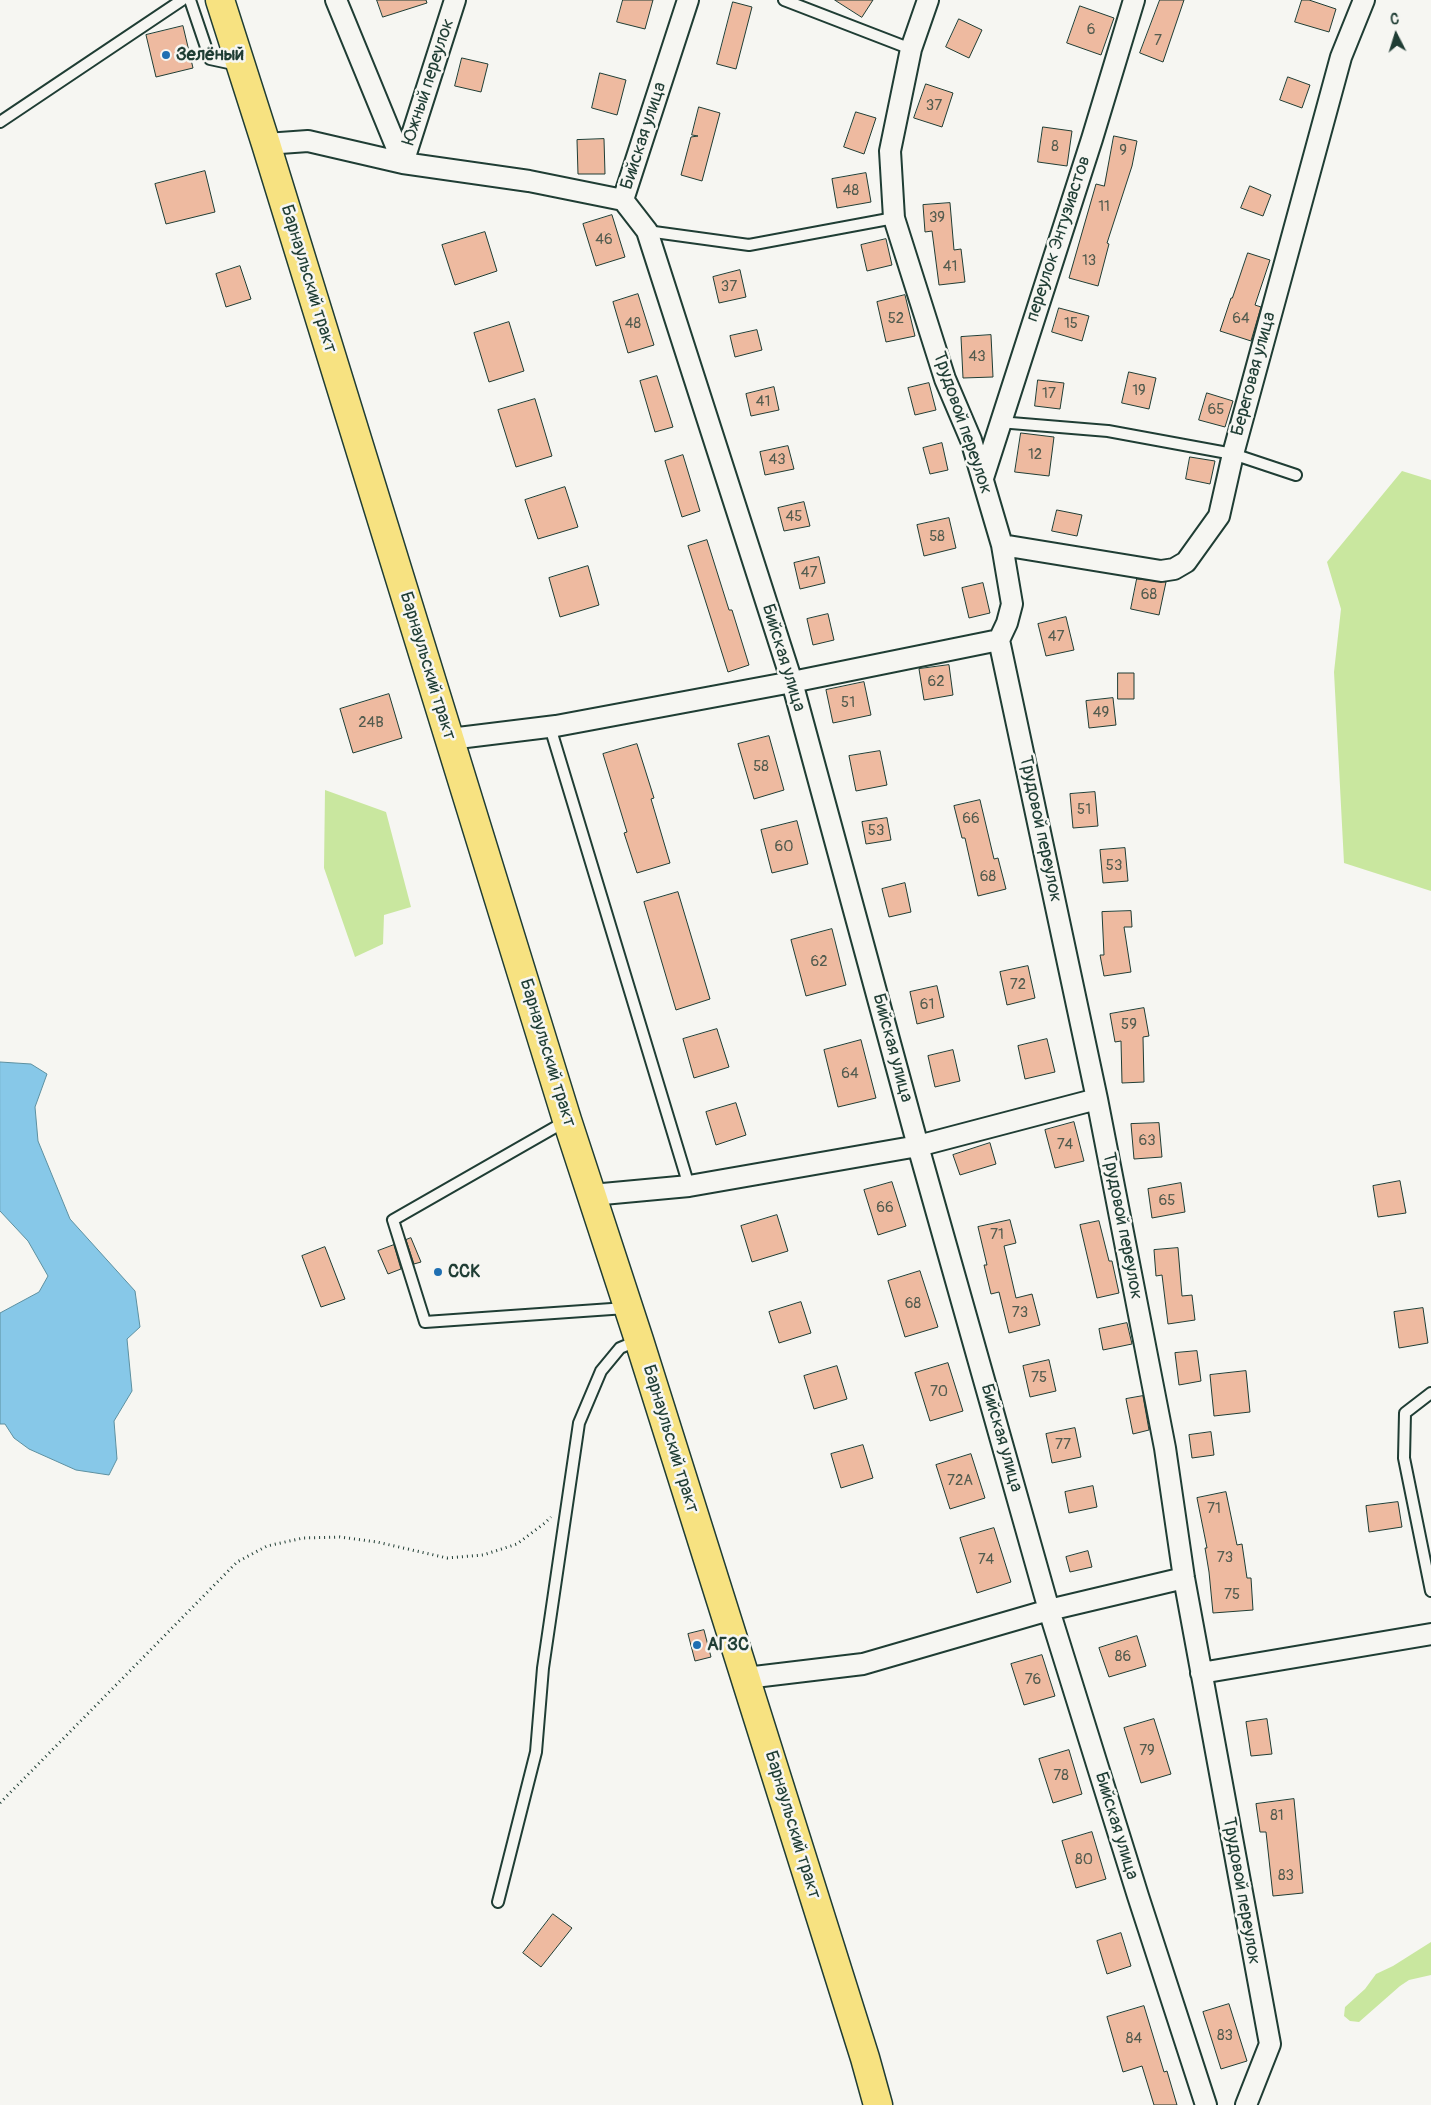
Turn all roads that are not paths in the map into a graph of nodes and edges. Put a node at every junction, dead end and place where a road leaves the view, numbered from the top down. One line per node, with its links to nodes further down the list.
1 (182, 0): 13 (lane)
2 (190, 0): 12 (lane)
3 (220, 0): 12 (main road, Барнаульский тракт)
4 (336, 0): 15 (street)
5 (455, 0): 15 (street, Южный переулок)
6 (688, 0): 16 (street, Бийская улица)
7 (784, 0): 11 (lane)
8 (928, 0): 11 (street, Трудовой переулок)
9 (1134, 0): 19 (street, переулок Энтузиастов)
10 (1364, 0): 20 (street, Береговая улица)
11 (910, 49): 17 (street, Трудовой переулок)
12 (241, 65): 14 (main road, Барнаульский тракт)
13 (0, 122)
14 (266, 144): 15 (street); 27 (main road, Барнаульский тракт)
15 (403, 163): 16 (street)
16 (623, 200): 18 (street, Бийская улица)
17 (894, 218): 18 (lane); 22 (street, Трудовой переулок)
18 (647, 231): 25 (street, Бийская улица)
19 (1000, 422): 20 (lane); 22 (street, переулок Энтузиастов)
20 (1233, 454): 21 (lane); 23 (street, Береговая улица)
21 (1296, 475)
22 (983, 478): 23 (street, Трудовой переулок)
23 (1002, 544): 24 (street, Трудовой переулок)
24 (999, 640): 25 (street); 28 (street, Трудовой переулок)
25 (792, 682): 26 (street); 30 (street, Бийская улица)
26 (550, 727): 27 (street); 31 (lane)
27 (450, 738): 29 (main road, Барнаульский тракт)
28 (1097, 1099): 30 (street); 36 (street, Трудовой переулок)
29 (567, 1120): 32 (main road, Барнаульский тракт); 33 (lane)
30 (918, 1146): 31 (street); 38 (street, Бийская улица)
31 (689, 1186): 32 (street)
32 (592, 1195): 33 (main road, Барнаульский тракт)
33 (629, 1308): 34 (main road, Барнаульский тракт)
34 (639, 1340): 41 (main road, Барнаульский тракт); 42 (lane)
35 (1431, 1393): 37 (lane)
36 (1184, 1578): 38 (street); 40 (street, Трудовой переулок)
37 (1431, 1591)
38 (1049, 1610): 41 (street); 44 (street, Бийская улица)
39 (1431, 1634): 40 (street)
40 (1201, 1673): 45 (street, Трудовой переулок)
41 (746, 1678): 43 (main road, Барнаульский тракт)
42 (498, 1902)
43 (878, 2105)
44 (1206, 2105)
45 (1246, 2105)

